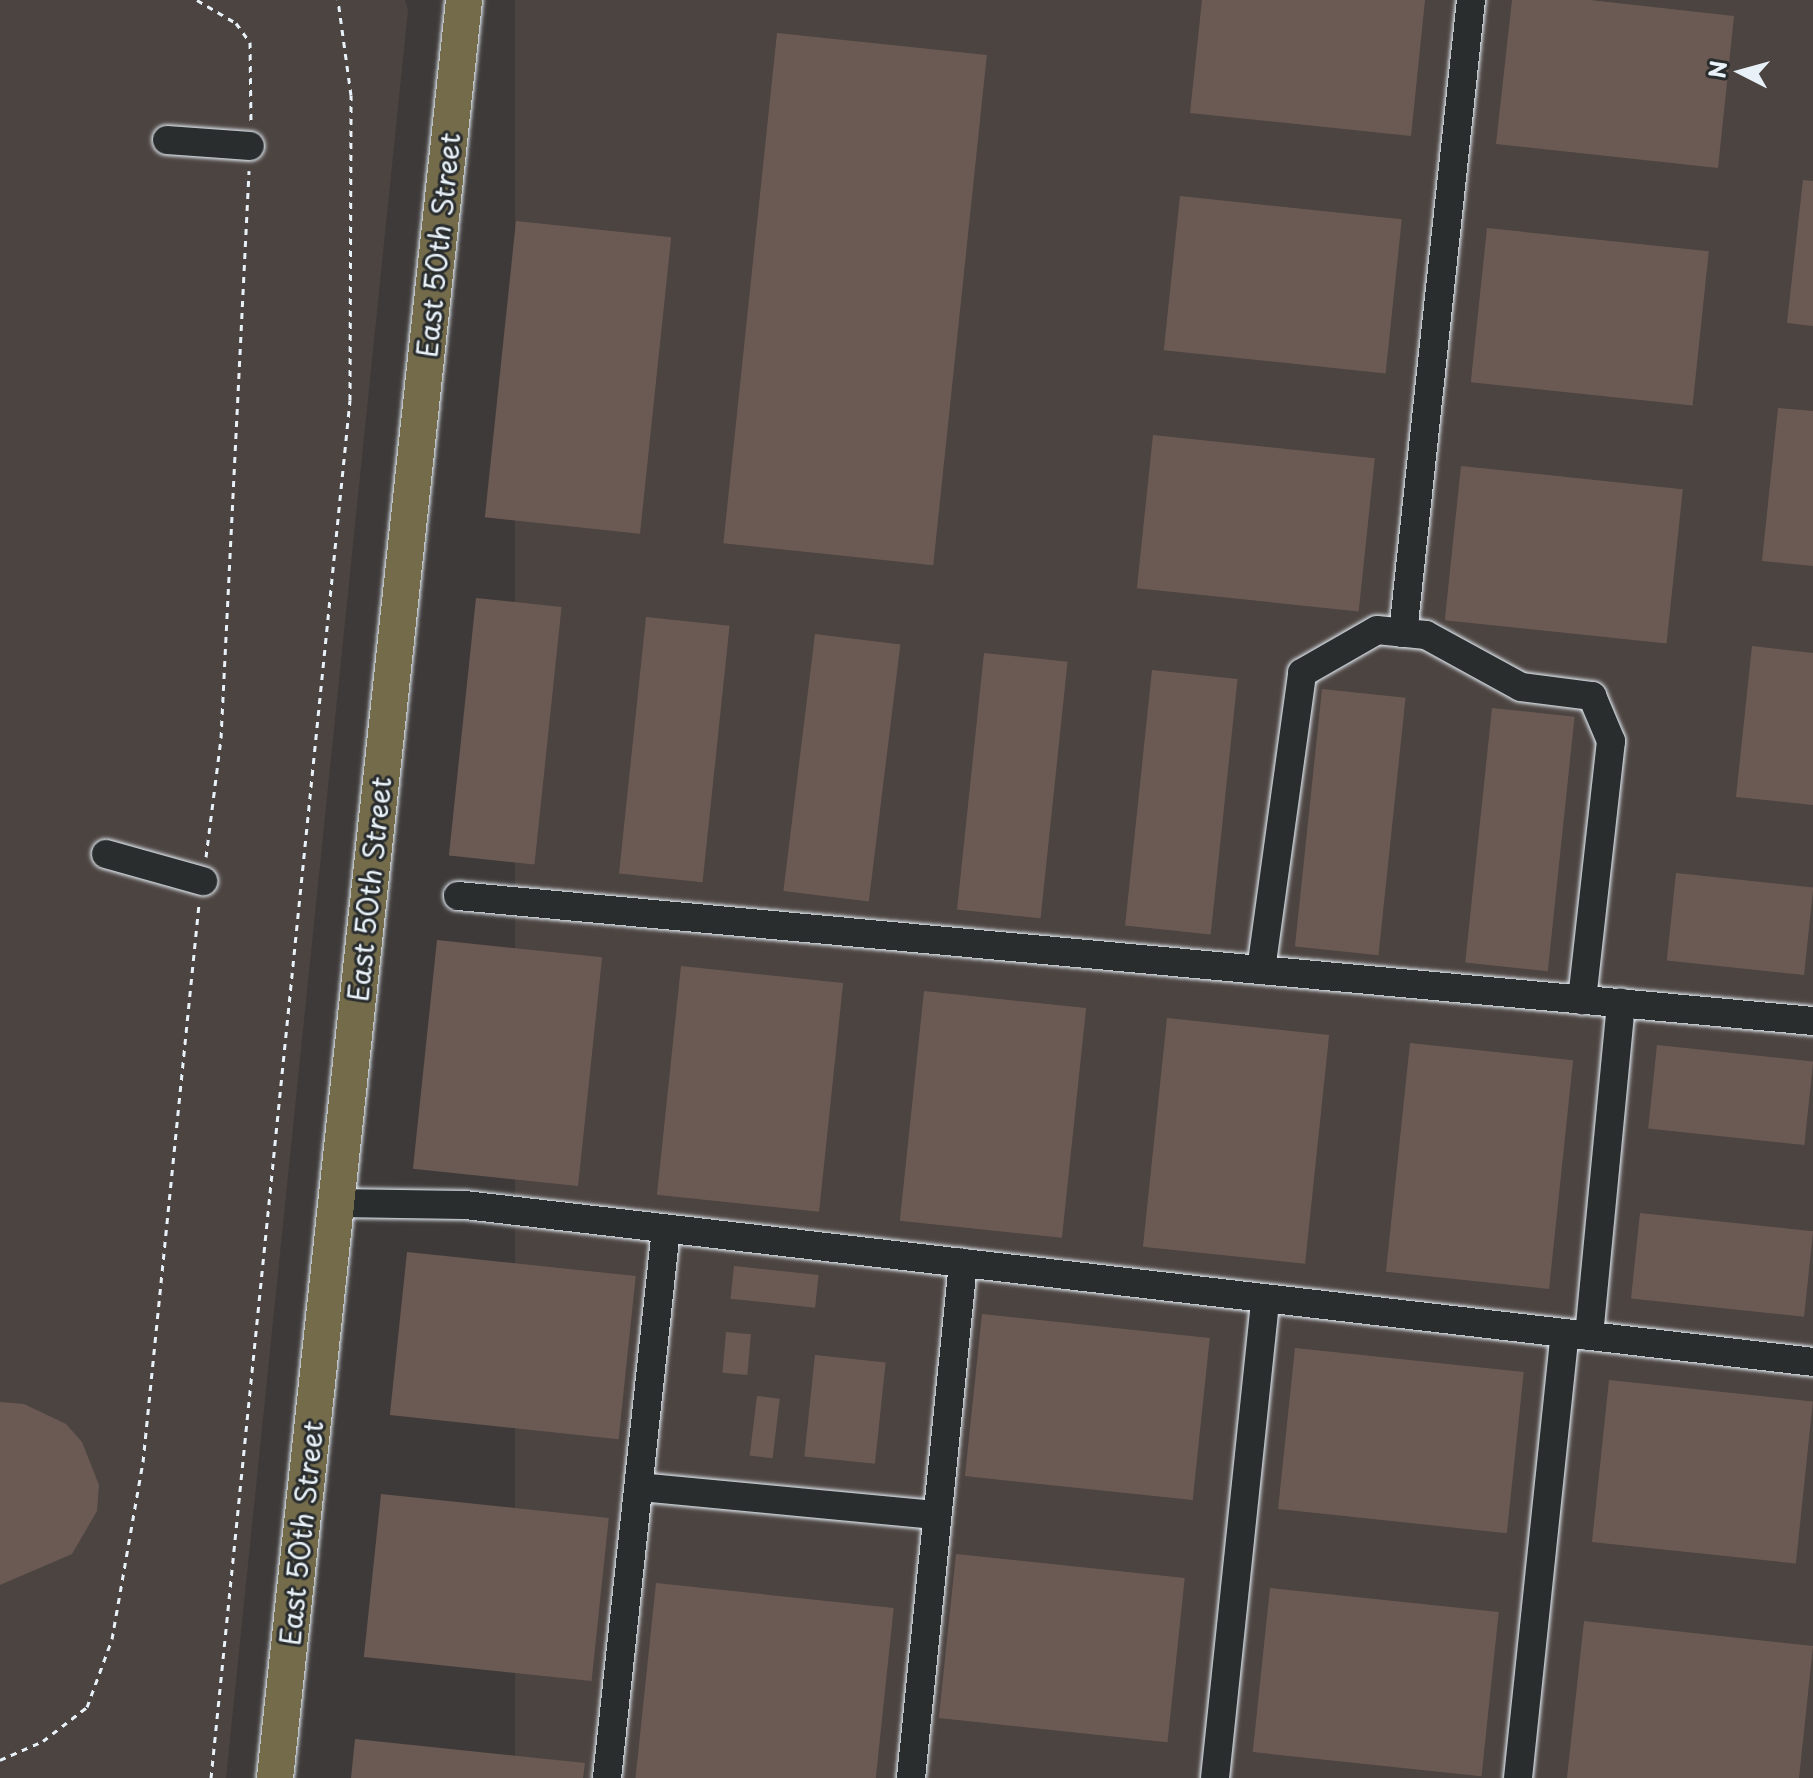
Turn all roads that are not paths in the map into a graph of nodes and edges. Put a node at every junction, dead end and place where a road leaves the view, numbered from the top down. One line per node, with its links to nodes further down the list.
1 (464, 0): 13 (main road, East 50th Street)
2 (1471, 0): 5 (lane)
3 (167, 140): 4 (lane)
4 (250, 146)
5 (1403, 633): 9 (lane); 10 (lane)
6 (106, 854): 7 (lane)
7 (203, 881)
8 (458, 896): 9 (lane)
9 (1261, 970): 10 (lane)
10 (1582, 1000): 11 (lane)
11 (1621, 1003): 12 (lane); 17 (lane)
12 (1813, 1021)
13 (336, 1203): 14 (lane); 21 (main road, East 50th Street)
14 (666, 1229): 15 (lane); 19 (lane)
15 (963, 1263): 16 (lane); 20 (lane)
16 (1265, 1299): 17 (lane); 24 (lane)
17 (1577, 1335): 18 (lane); 25 (lane)
18 (1813, 1362)
19 (639, 1487): 20 (lane); 22 (lane)
20 (937, 1515): 23 (lane)
21 (275, 1778)
22 (607, 1778)
23 (911, 1778)
24 (1215, 1778)
25 (1518, 1778)

